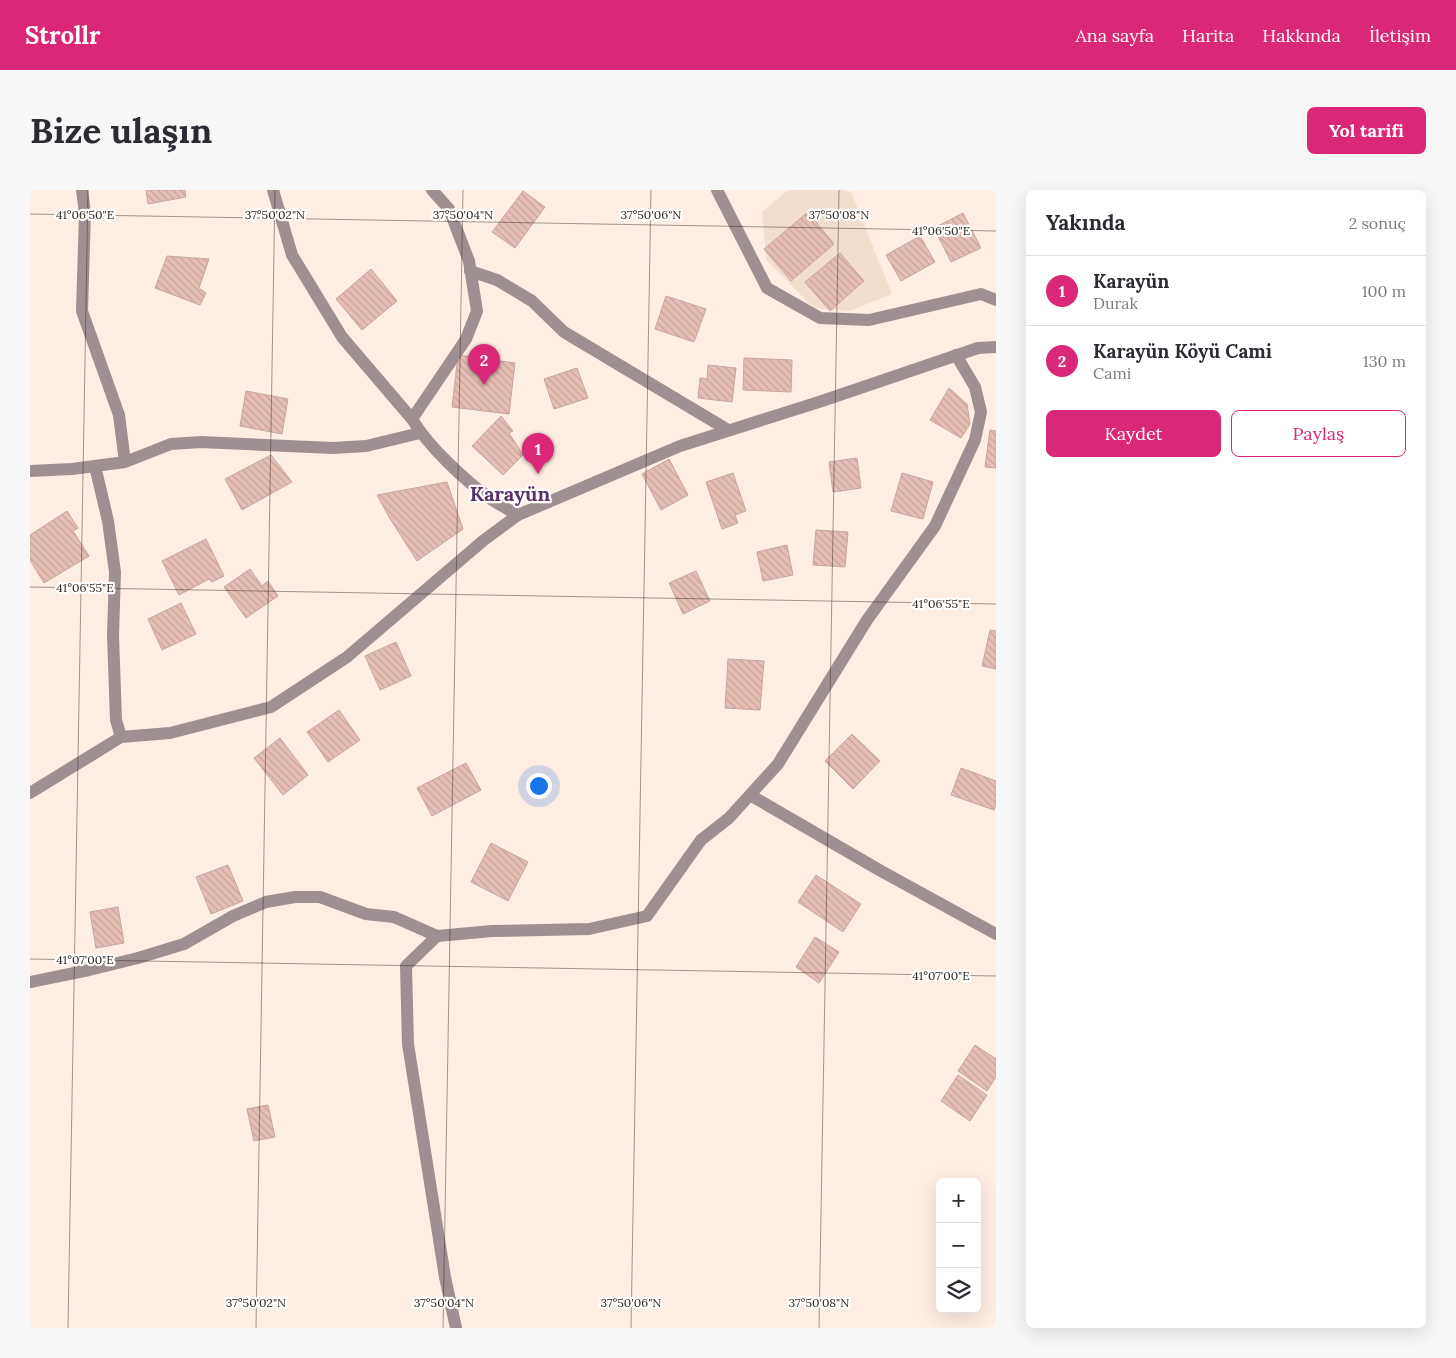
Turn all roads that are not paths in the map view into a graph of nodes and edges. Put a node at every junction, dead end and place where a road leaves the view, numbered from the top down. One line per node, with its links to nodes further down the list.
1 (82, 190): 12 (street)
2 (273, 190): 9 (street)
3 (432, 190): 5 (street)
4 (719, 191): 6 (street)
5 (470, 271): 9 (street); 10 (street)
6 (996, 300)
7 (996, 346): 8 (street)
8 (956, 355): 10 (street); 18 (street)
9 (412, 419): 11 (street)
10 (728, 430): 15 (street)
11 (420, 433): 12 (street); 15 (street)
12 (125, 462): 13 (street)
13 (95, 466): 14 (street); 16 (street)
14 (30, 471)
15 (518, 515): 16 (street)
16 (121, 738): 17 (street)
17 (30, 793)
18 (750, 795): 19 (street); 20 (street)
19 (996, 934)
20 (437, 936): 21 (street); 22 (street)
21 (30, 982)
22 (456, 1328)

